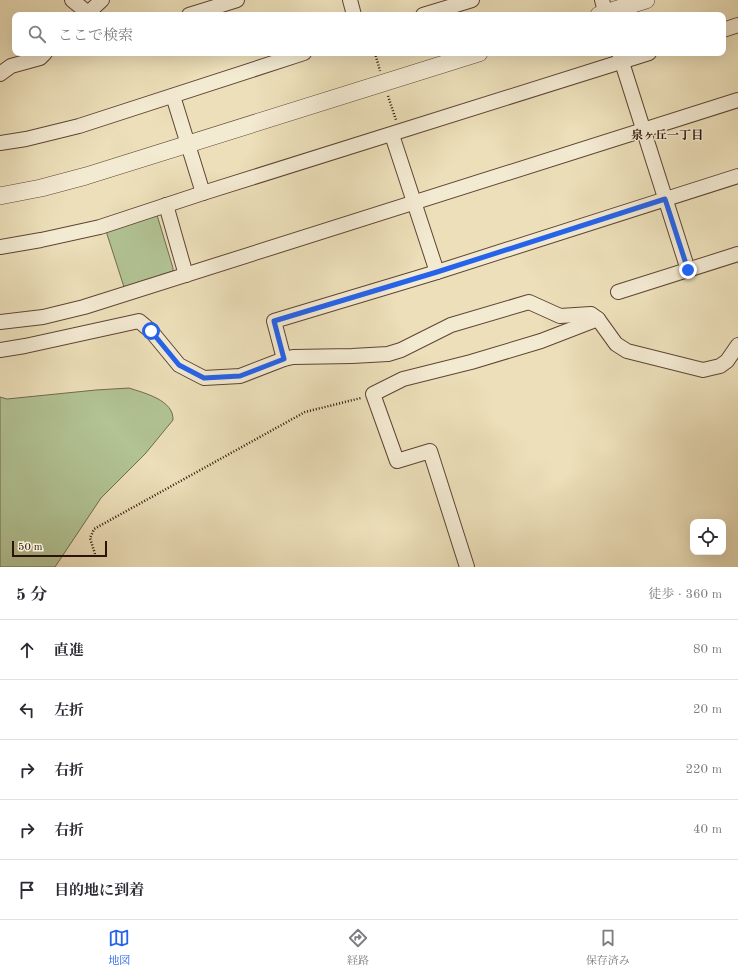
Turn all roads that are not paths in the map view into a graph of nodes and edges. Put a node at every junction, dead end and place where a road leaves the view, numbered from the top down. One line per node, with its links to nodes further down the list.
1 (72, 0): 8 (street)
2 (102, 0): 9 (street)
3 (237, 0): 10 (street)
4 (350, 0): 11 (street)
5 (472, 0): 12 (street)
6 (646, 0): 7 (street)
7 (603, 11)
8 (85, 12)
9 (89, 12)
10 (199, 12)
11 (353, 12)
12 (433, 12)
13 (738, 25): 14 (street)
14 (726, 29)
15 (42, 56): 19 (street)
16 (295, 56): 20 (street)
17 (470, 56): 25 (street)
18 (620, 57): 22 (street); 23 (street)
19 (0, 74)
20 (173, 96): 24 (street); 25 (street)
21 (738, 100): 22 (street)
22 (643, 130): 29 (street); 30 (street)
23 (392, 135): 27 (street); 30 (street)
24 (0, 143)
25 (189, 145): 27 (street); 28 (street)
26 (738, 176): 29 (street)
27 (203, 193): 31 (street)
28 (0, 196)
29 (665, 199): 34 (street); 35 (street)
30 (414, 202): 35 (street); 36 (street)
31 (166, 205): 32 (street); 36 (street)
32 (0, 247)
33 (738, 254): 34 (street)
34 (688, 270): 37 (street)
35 (437, 272): 42 (street)
36 (186, 275): 39 (street)
37 (618, 292)
38 (598, 319): 40 (street); 42 (street); 43 (street)
39 (0, 322)
40 (738, 345)
41 (0, 350): 42 (street)
42 (284, 359)
43 (467, 567)

